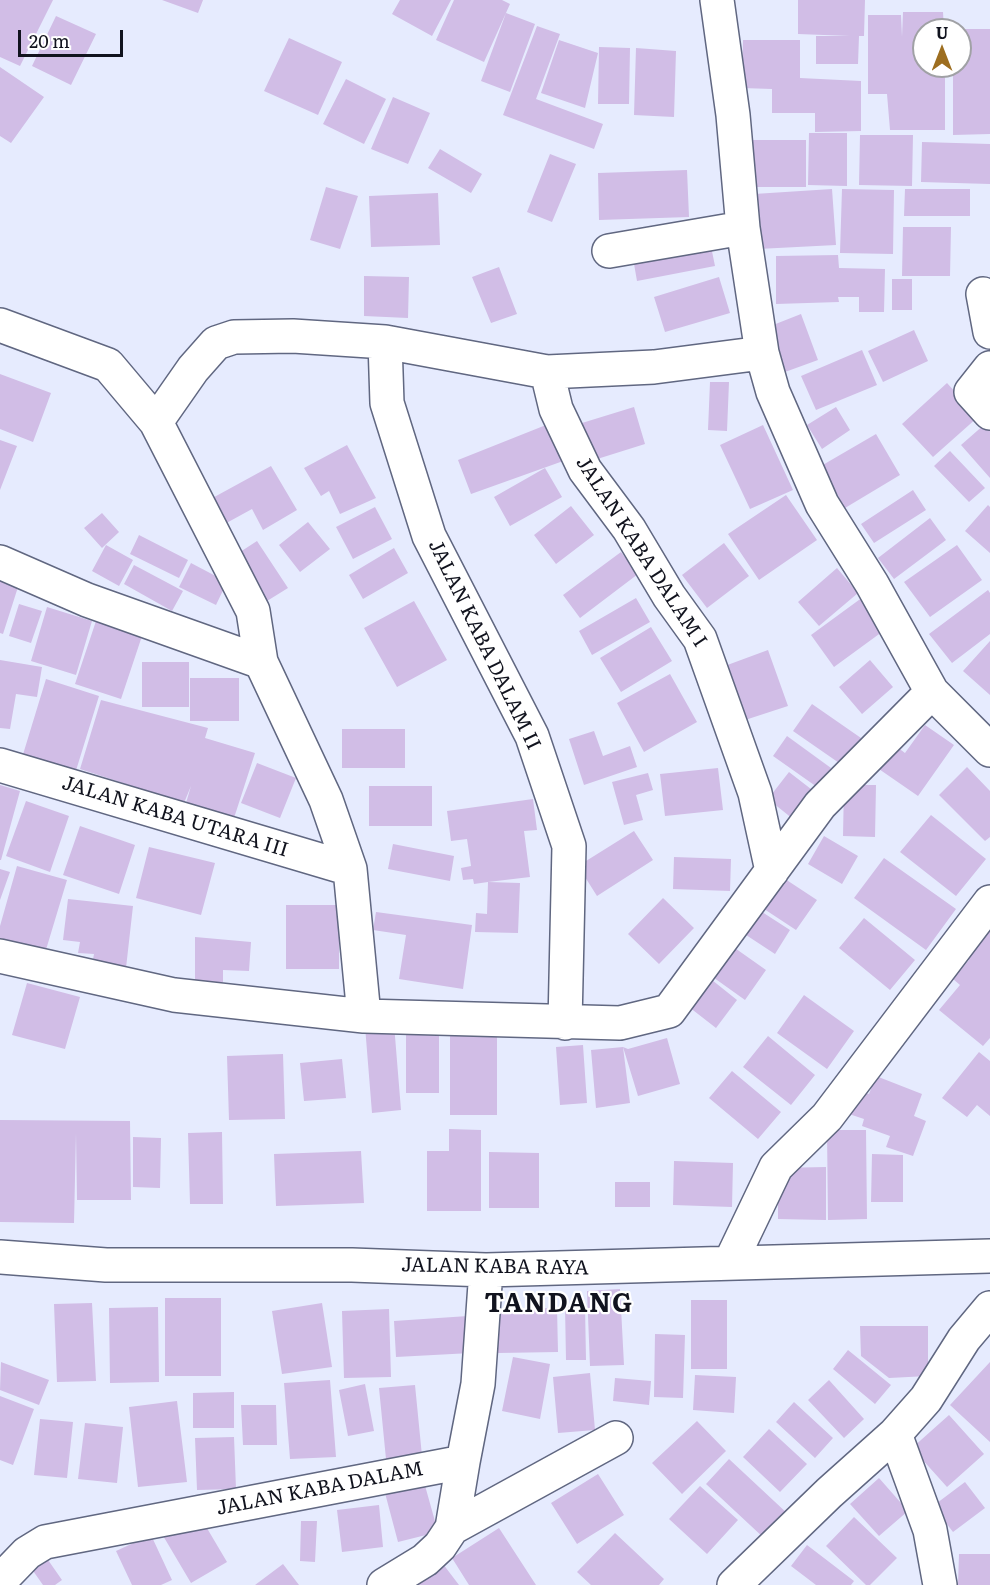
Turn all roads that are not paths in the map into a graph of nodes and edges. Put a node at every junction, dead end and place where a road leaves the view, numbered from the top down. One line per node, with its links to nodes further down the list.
1 (717, 0): 2 (street)
2 (742, 228): 3 (street); 8 (street)
3 (609, 251)
4 (983, 294): 6 (street)
5 (0, 325): 12 (street)
6 (990, 332)
7 (385, 342): 10 (street); 12 (street); 23 (street, JALAN KABA DALAM II)
8 (762, 353): 10 (street); 15 (street)
9 (990, 368): 11 (street)
10 (547, 372): 19 (street, JALAN KABA DALAM I)
11 (990, 413)
12 (156, 422): 14 (street)
13 (0, 562): 14 (street)
14 (261, 662): 18 (street)
15 (932, 692): 16 (street); 19 (street)
16 (990, 750)
17 (0, 765): 18 (street, JALAN KABA UTARA III)
18 (350, 869): 22 (street)
19 (772, 871): 23 (street)
20 (990, 902): 26 (street)
21 (0, 956): 22 (street)
22 (364, 1016): 23 (street)
23 (565, 1023)
24 (990, 1256): 26 (street, JALAN KABA RAYA)
25 (0, 1257): 27 (street, JALAN KABA RAYA)
26 (730, 1263): 27 (street, JALAN KABA RAYA)
27 (486, 1270): 31 (street)
28 (990, 1308): 29 (street)
29 (895, 1434): 33 (street); 36 (street)
30 (616, 1438): 32 (street)
31 (463, 1462): 32 (street); 34 (street, JALAN KABA DALAM)
32 (452, 1528): 35 (street)
33 (751, 1578)
34 (0, 1581)
35 (384, 1585)
36 (940, 1585)

